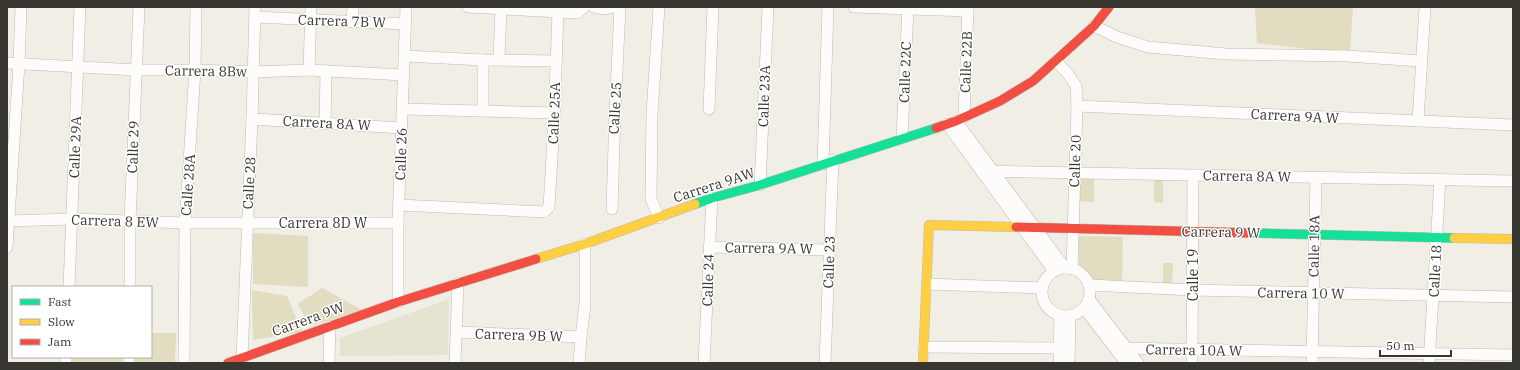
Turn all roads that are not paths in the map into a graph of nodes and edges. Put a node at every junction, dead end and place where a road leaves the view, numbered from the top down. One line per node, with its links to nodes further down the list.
1 (21, 7): 36 (street)
2 (80, 7): 37 (street, Calle 29A)
3 (139, 7): 38 (street, Calle 29)
4 (196, 7): 39 (street, Calle 28A)
5 (311, 7): 25 (street)
6 (353, 7): 26 (street)
7 (406, 7): 27 (street, Calle 26)
8 (468, 7): 20 (street)
9 (584, 7): 24 (street)
10 (594, 7): 11 (street)
11 (613, 7)
12 (620, 7): 67 (street, Calle 25)
13 (659, 7): 68 (street)
14 (713, 7): 46 (street)
15 (768, 7): 64 (street, Calle 23A)
16 (828, 7): 56 (street, Calle 23)
17 (854, 7): 21 (street)
18 (1109, 7): 28 (main road)
19 (1425, 7): 34 (street)
20 (501, 8): 24 (street); 30 (street)
21 (908, 8): 22 (street); 55 (street, Calle 22C)
22 (968, 9): 50 (street, Calle 22B)
23 (255, 12): 25 (street, Carrera 7B W); 42 (street, Calle 28)
24 (558, 12): 32 (street, Calle 25A)
25 (310, 20): 26 (street, Carrera 7B W); 40 (street)
26 (352, 21): 27 (street, Carrera 7B W)
27 (405, 24): 29 (street, Calle 26)
28 (1094, 26): 33 (main road); 34 (street)
29 (405, 56): 31 (street); 43 (street, Calle 26)
30 (499, 59): 31 (street); 32 (street)
31 (484, 60): 47 (street)
32 (556, 61): 48 (street, Calle 25A)
33 (1056, 61): 44 (street, Calle 20); 50 (main road, Carrera 9AW)
34 (1422, 61): 51 (street)
35 (7, 63): 36 (street, Carrera 8Bw)
36 (19, 64): 37 (street, Carrera 8Bw); 70 (street)
37 (78, 67): 38 (street, Carrera 8Bw); 69 (street, Calle 29A)
38 (136, 70): 39 (street, Carrera 8Bw); 71 (street, Calle 29)
39 (195, 70): 42 (street, Carrera 8Bw); 72 (street, Calle 28A)
40 (309, 70): 41 (street, Carrera 8Bw); 42 (street, Carrera 8Bw)
41 (326, 71): 43 (street, Carrera 8Bw); 52 (street)
42 (253, 72): 49 (street, Calle 28)
43 (404, 75): 45 (street, Calle 26)
44 (1077, 106): 51 (street, Carrera 9A W); 59 (street, Calle 20)
45 (403, 109): 47 (street); 54 (street, Calle 26)
46 (709, 109)
47 (483, 111): 48 (street)
48 (554, 113): 66 (street, Calle 25A)
49 (252, 119): 52 (street, Carrera 8A W); 73 (street, Calle 28)
50 (955, 120): 55 (main road, Carrera 9AW); 57 (street); 58 (street)
51 (1418, 121): 53 (street, Carrera 9A W)
52 (325, 123): 54 (street, Carrera 8A W)
53 (1513, 125)
54 (402, 128): 66 (street, Calle 26)
55 (902, 137): 56 (main road, Carrera 9AW)
56 (828, 162): 64 (main road, Carrera 9AW); 85 (street, Calle 23)
57 (981, 171): 58 (street, Carrera 8A W); 75 (street)
58 (993, 172): 59 (street, Carrera 8A W); 76 (street)
59 (1075, 173): 60 (street, Carrera 8A W); 77 (street, Calle 20)
60 (1193, 175): 61 (street, Carrera 8A W); 78 (street, Calle 19)
61 (1316, 177): 62 (street, Carrera 8A W); 79 (street, Calle 18A)
62 (1440, 179): 63 (street, Carrera 8A W); 80 (street, Calle 18)
63 (1513, 181)
64 (760, 185): 65 (main road, Carrera 9AW)
65 (712, 198): 68 (main road, Carrera 9AW); 84 (street, Calle 24)
66 (399, 205): 74 (street, Calle 26)
67 (612, 209)
68 (659, 218): 82 (main road, Carrera 9AW)
69 (73, 219): 70 (street, Carrera 8 EW); 71 (street, Carrera 8 EW); 90 (street, Calle 29A)
70 (8, 221): 83 (street)
71 (130, 221): 72 (street, Carrera 8 EW); 91 (street, Calle 29)
72 (185, 222): 73 (street, Carrera 8 EW); 112 (street, Calle 28A)
73 (247, 223): 74 (street, Carrera 8D W); 109 (street, Calle 28)
74 (398, 224): 97 (street, Calle 26)
75 (1022, 227): 76 (main road, Carrera 9 W); 86 (street); 88 (main road, Carrera 9 W)
76 (1035, 227): 77 (main road, Carrera 9 W); 86 (street)
77 (1073, 228): 78 (main road, Carrera 9 W); 86 (street, Calle 20)
78 (1193, 231): 79 (main road, Carrera 9 W); 93 (street, Calle 19)
79 (1314, 234): 80 (main road, Carrera 9 W); 94 (street, Calle 18A)
80 (1436, 237): 81 (main road, Carrera 9 W); 95 (street, Calle 18)
81 (1513, 239)
82 (585, 244): 87 (main road, Carrera 9AW); 102 (street)
83 (7, 247)
84 (709, 247): 85 (street, Carrera 9A W); 117 (street, Calle 24)
85 (829, 250): 118 (street, Calle 23)
86 (1063, 269): 89 (street); 92 (street)
87 (458, 283): 97 (main road, Carrera 9AW); 101 (street)
88 (927, 284): 92 (street); 103 (main road)
89 (1089, 285): 93 (street, Carrera 10 W); 98 (street)
90 (69, 286)
91 (130, 286)
92 (1042, 288): 99 (street)
93 (1193, 290): 94 (street, Carrera 10 W); 107 (street, Calle 19)
94 (1313, 293): 95 (street, Carrera 10 W); 110 (street, Calle 18A)
95 (1433, 296): 96 (street, Carrera 10 W); 111 (street, Calle 18)
96 (1513, 298)
97 (398, 302): 100 (main road, Carrera 9W)
98 (1087, 303): 99 (street); 105 (street); 106 (street)
99 (1065, 316): 104 (street); 121 (street)
100 (330, 326): 109 (main road, Carrera 9W); 114 (street)
101 (456, 332): 102 (street, Carrera 9B W); 115 (street)
102 (581, 337): 116 (street)
103 (924, 347): 104 (street); 119 (main road)
104 (1059, 348): 120 (street)
105 (1115, 348): 106 (street, Carrera 10A W); 122 (street)
106 (1127, 349): 107 (street, Carrera 10A W); 123 (street)
107 (1192, 350): 110 (street, Carrera 10A W); 124 (street, Calle 19)
108 (1513, 355): 111 (street, Carrera 10A W)
109 (242, 358): 113 (main road, Carrera 9W)
110 (1312, 358): 111 (street, Carrera 10A W)
111 (1430, 359)
112 (184, 363)
113 (228, 363)
114 (330, 363)
115 (455, 363)
116 (579, 363)
117 (704, 363)
118 (825, 363)
119 (923, 363)
120 (1059, 363)
121 (1069, 363)
122 (1126, 363)
123 (1138, 363)
124 (1192, 363)

